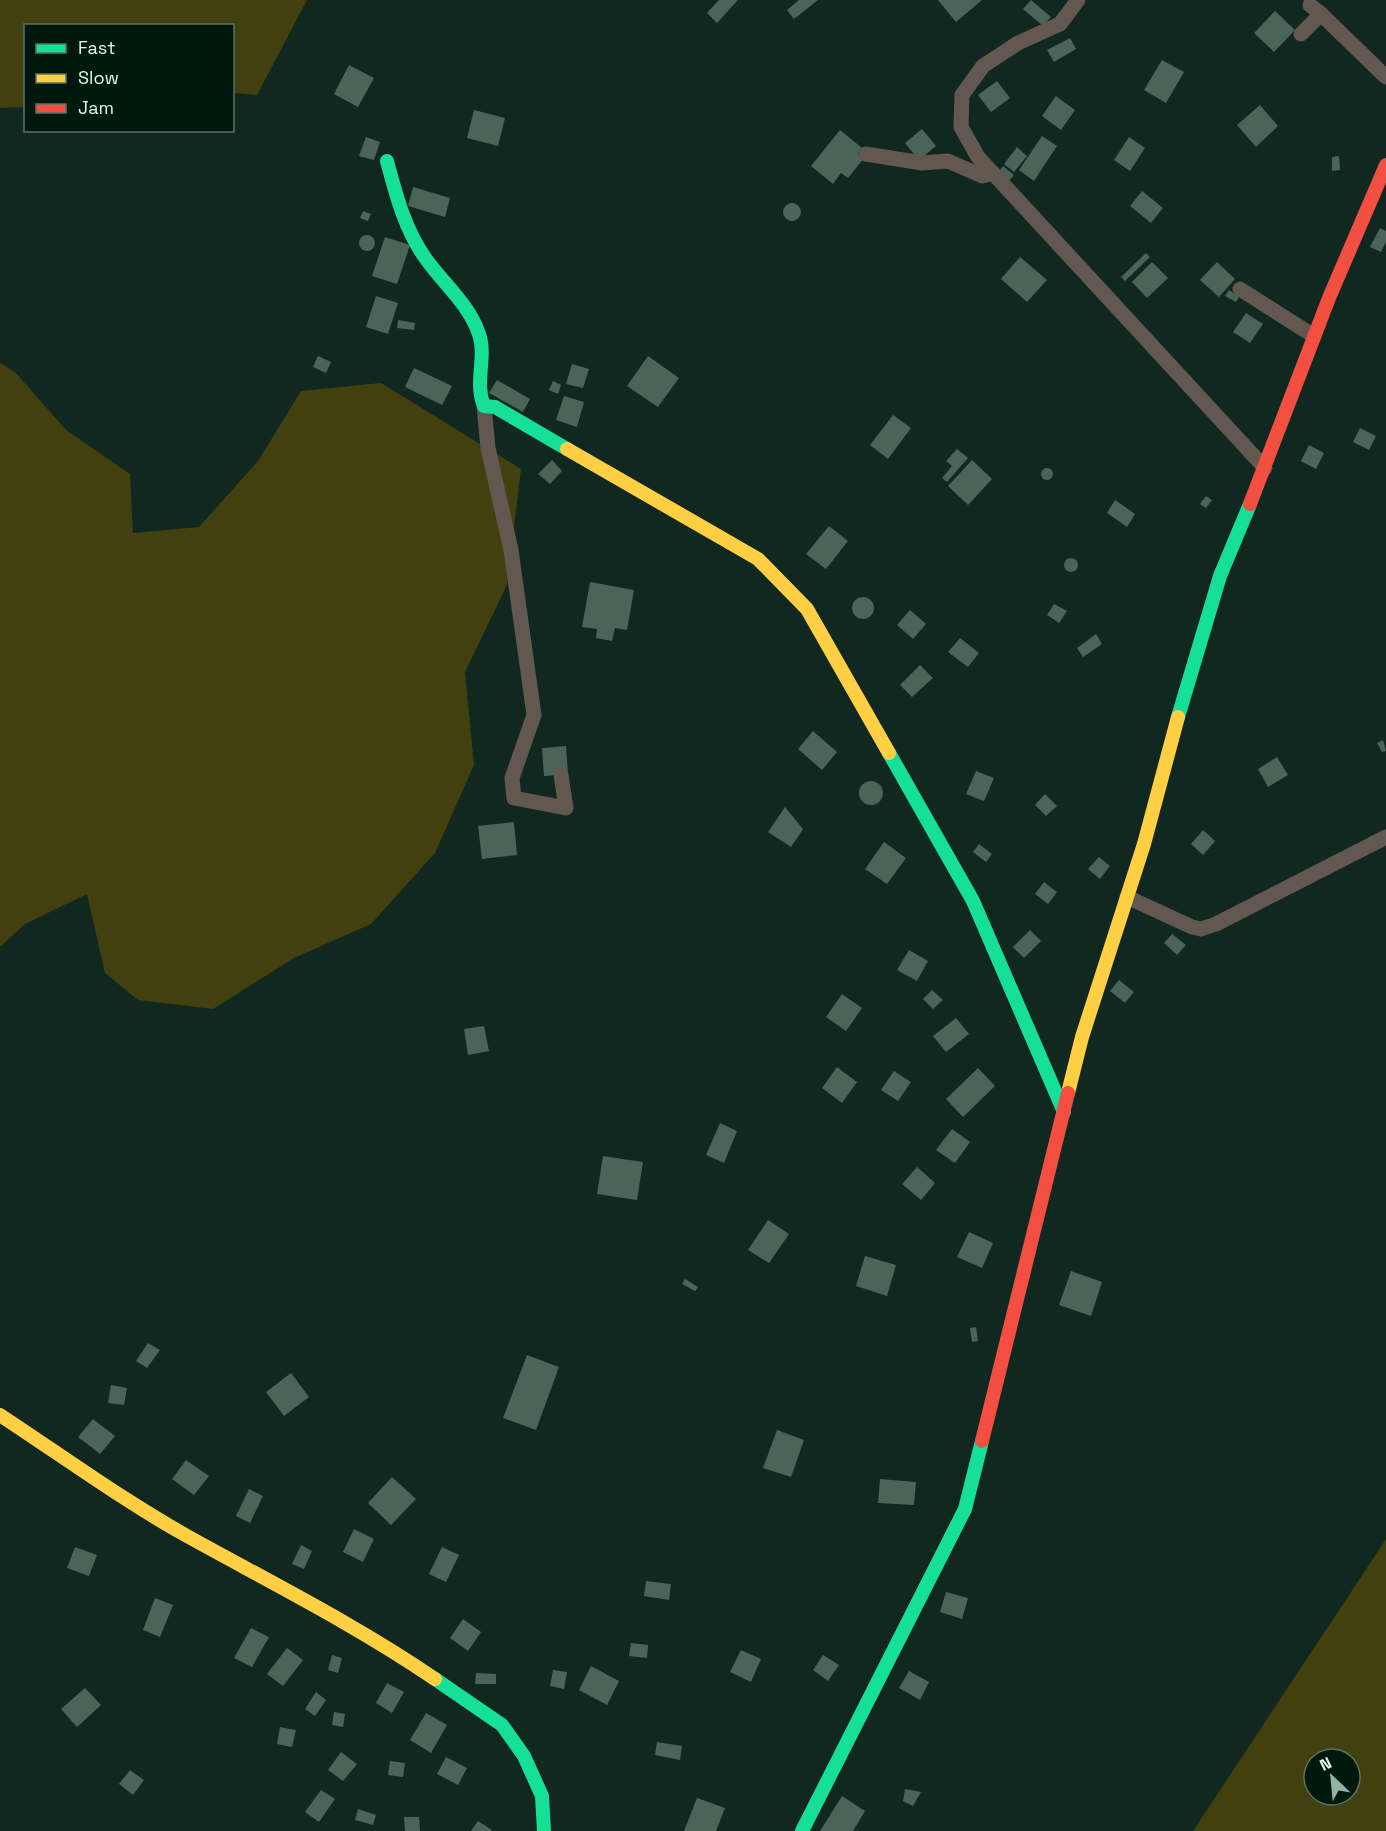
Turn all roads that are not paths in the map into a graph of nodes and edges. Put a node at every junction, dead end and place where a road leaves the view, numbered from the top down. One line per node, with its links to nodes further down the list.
1 (1078, 0): 7 (street)
2 (1301, 34): 3 (street)
3 (1386, 77)
4 (866, 154): 7 (street)
5 (387, 161): 10 (street)
6 (1386, 165): 9 (street)
7 (993, 172): 11 (street)
8 (1240, 289): 9 (street)
9 (1314, 336): 11 (street)
10 (484, 406): 12 (street); 15 (street)
11 (1265, 468): 14 (street)
12 (561, 775)
13 (1386, 837): 14 (street)
14 (1128, 897): 15 (street)
15 (1064, 1112): 18 (street)
16 (0, 1415): 17 (street)
17 (544, 1831)
18 (802, 1831)

